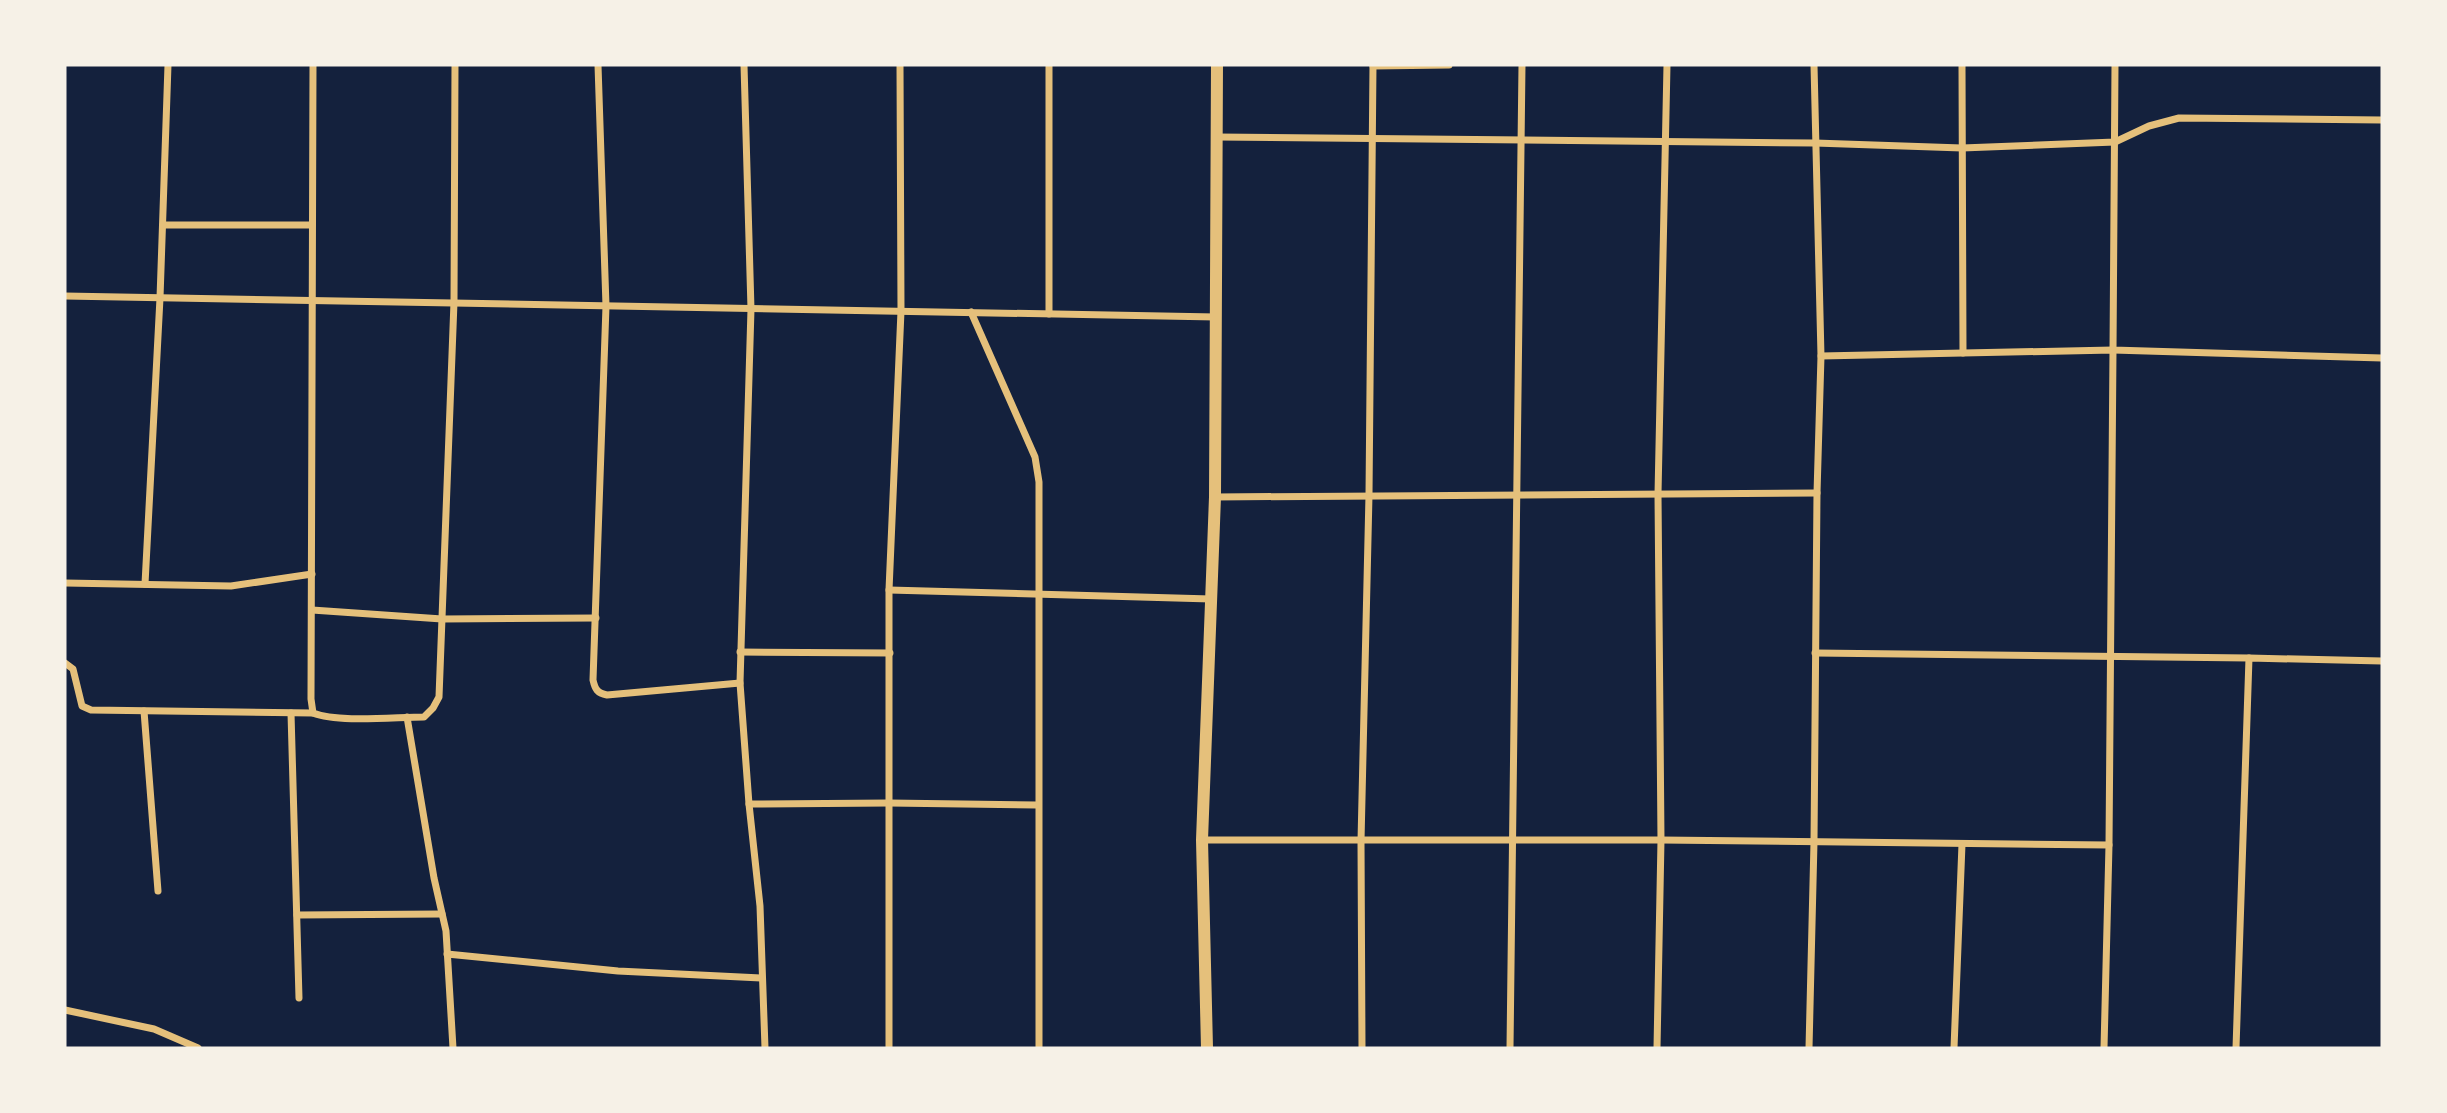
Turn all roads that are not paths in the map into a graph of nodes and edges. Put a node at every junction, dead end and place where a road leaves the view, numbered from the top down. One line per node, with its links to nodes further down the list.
1 (167, 65): 24 (street)
2 (313, 65): 25 (street)
3 (455, 65): 29 (street)
4 (598, 65): 30 (street)
5 (744, 65): 31 (street)
6 (900, 65): 32 (street)
7 (1049, 65): 34 (street)
8 (1217, 65): 17 (street)
9 (1373, 65): 10 (street); 18 (street)
10 (1449, 65)
11 (1522, 65): 19 (street)
12 (1667, 65): 20 (street)
13 (1814, 65): 22 (street)
14 (1962, 65): 23 (street)
15 (2115, 65): 21 (street)
16 (2382, 120): 21 (street)
17 (1217, 137): 18 (street); 35 (street)
18 (1373, 140): 19 (street); 42 (street)
19 (1521, 140): 20 (street); 43 (street)
20 (1666, 141): 22 (street); 41 (street)
21 (2115, 142): 23 (street); 36 (street)
22 (1815, 143): 23 (street); 38 (street)
23 (1962, 148): 37 (street)
24 (163, 225): 25 (street); 27 (street)
25 (312, 225): 28 (street)
26 (65, 296): 27 (street)
27 (160, 298): 28 (street); 47 (street)
28 (312, 299): 29 (street); 45 (street)
29 (454, 302): 30 (street); 53 (street)
30 (606, 306): 31 (street); 52 (street)
31 (751, 309): 32 (street); 54 (street)
32 (901, 311): 33 (street); 48 (street)
33 (971, 312): 34 (street); 49 (street)
34 (1049, 314): 35 (street)
35 (1216, 317): 44 (street)
36 (2113, 350): 37 (street); 39 (street); 57 (street)
37 (1963, 353): 38 (street)
38 (1821, 356): 40 (street)
39 (2382, 358)
40 (1817, 493): 41 (street); 56 (street)
41 (1658, 494): 43 (street); 71 (street)
42 (1369, 495): 43 (street); 44 (street); 72 (street)
43 (1518, 495): 70 (street)
44 (1215, 497): 50 (street)
45 (312, 574): 47 (street); 51 (street)
46 (65, 583): 47 (street)
47 (145, 584)
48 (889, 590): 49 (street); 55 (street)
49 (1038, 592): 50 (street); 68 (street)
50 (1211, 599): 69 (street)
51 (312, 610): 53 (street); 64 (street)
52 (596, 618): 53 (street); 61 (street)
53 (442, 619): 65 (street)
54 (740, 652): 55 (street); 61 (street)
55 (890, 653): 66 (street)
56 (1815, 653): 57 (street); 73 (street)
57 (2111, 658): 58 (street); 75 (street)
58 (2249, 658): 59 (street); 95 (street)
59 (2382, 661)
60 (65, 663): 62 (street)
61 (740, 684): 67 (street)
62 (144, 711): 63 (street); 76 (street)
63 (291, 713): 64 (street); 78 (street)
64 (313, 713): 65 (street)
65 (407, 717): 77 (street)
66 (889, 803): 67 (street); 68 (street); 86 (street)
67 (749, 804): 80 (street)
68 (1037, 806): 87 (street)
69 (1202, 840): 72 (street); 88 (street)
70 (1513, 840): 71 (street); 72 (street); 90 (street)
71 (1661, 840): 73 (street); 91 (street)
72 (1361, 841): 89 (street)
73 (1814, 842): 74 (street); 92 (street)
74 (1962, 844): 75 (street); 93 (street)
75 (2109, 845): 94 (street)
76 (158, 891)
77 (442, 914): 78 (street); 79 (street)
78 (297, 915): 81 (street)
79 (447, 954): 80 (street); 84 (street)
80 (761, 978): 85 (street)
81 (299, 998)
82 (65, 1010): 83 (street)
83 (198, 1048)
84 (453, 1048)
85 (765, 1048)
86 (889, 1048)
87 (1039, 1048)
88 (1207, 1048)
89 (1362, 1048)
90 (1510, 1048)
91 (1657, 1048)
92 (1809, 1048)
93 (1954, 1048)
94 (2104, 1048)
95 (2236, 1048)

